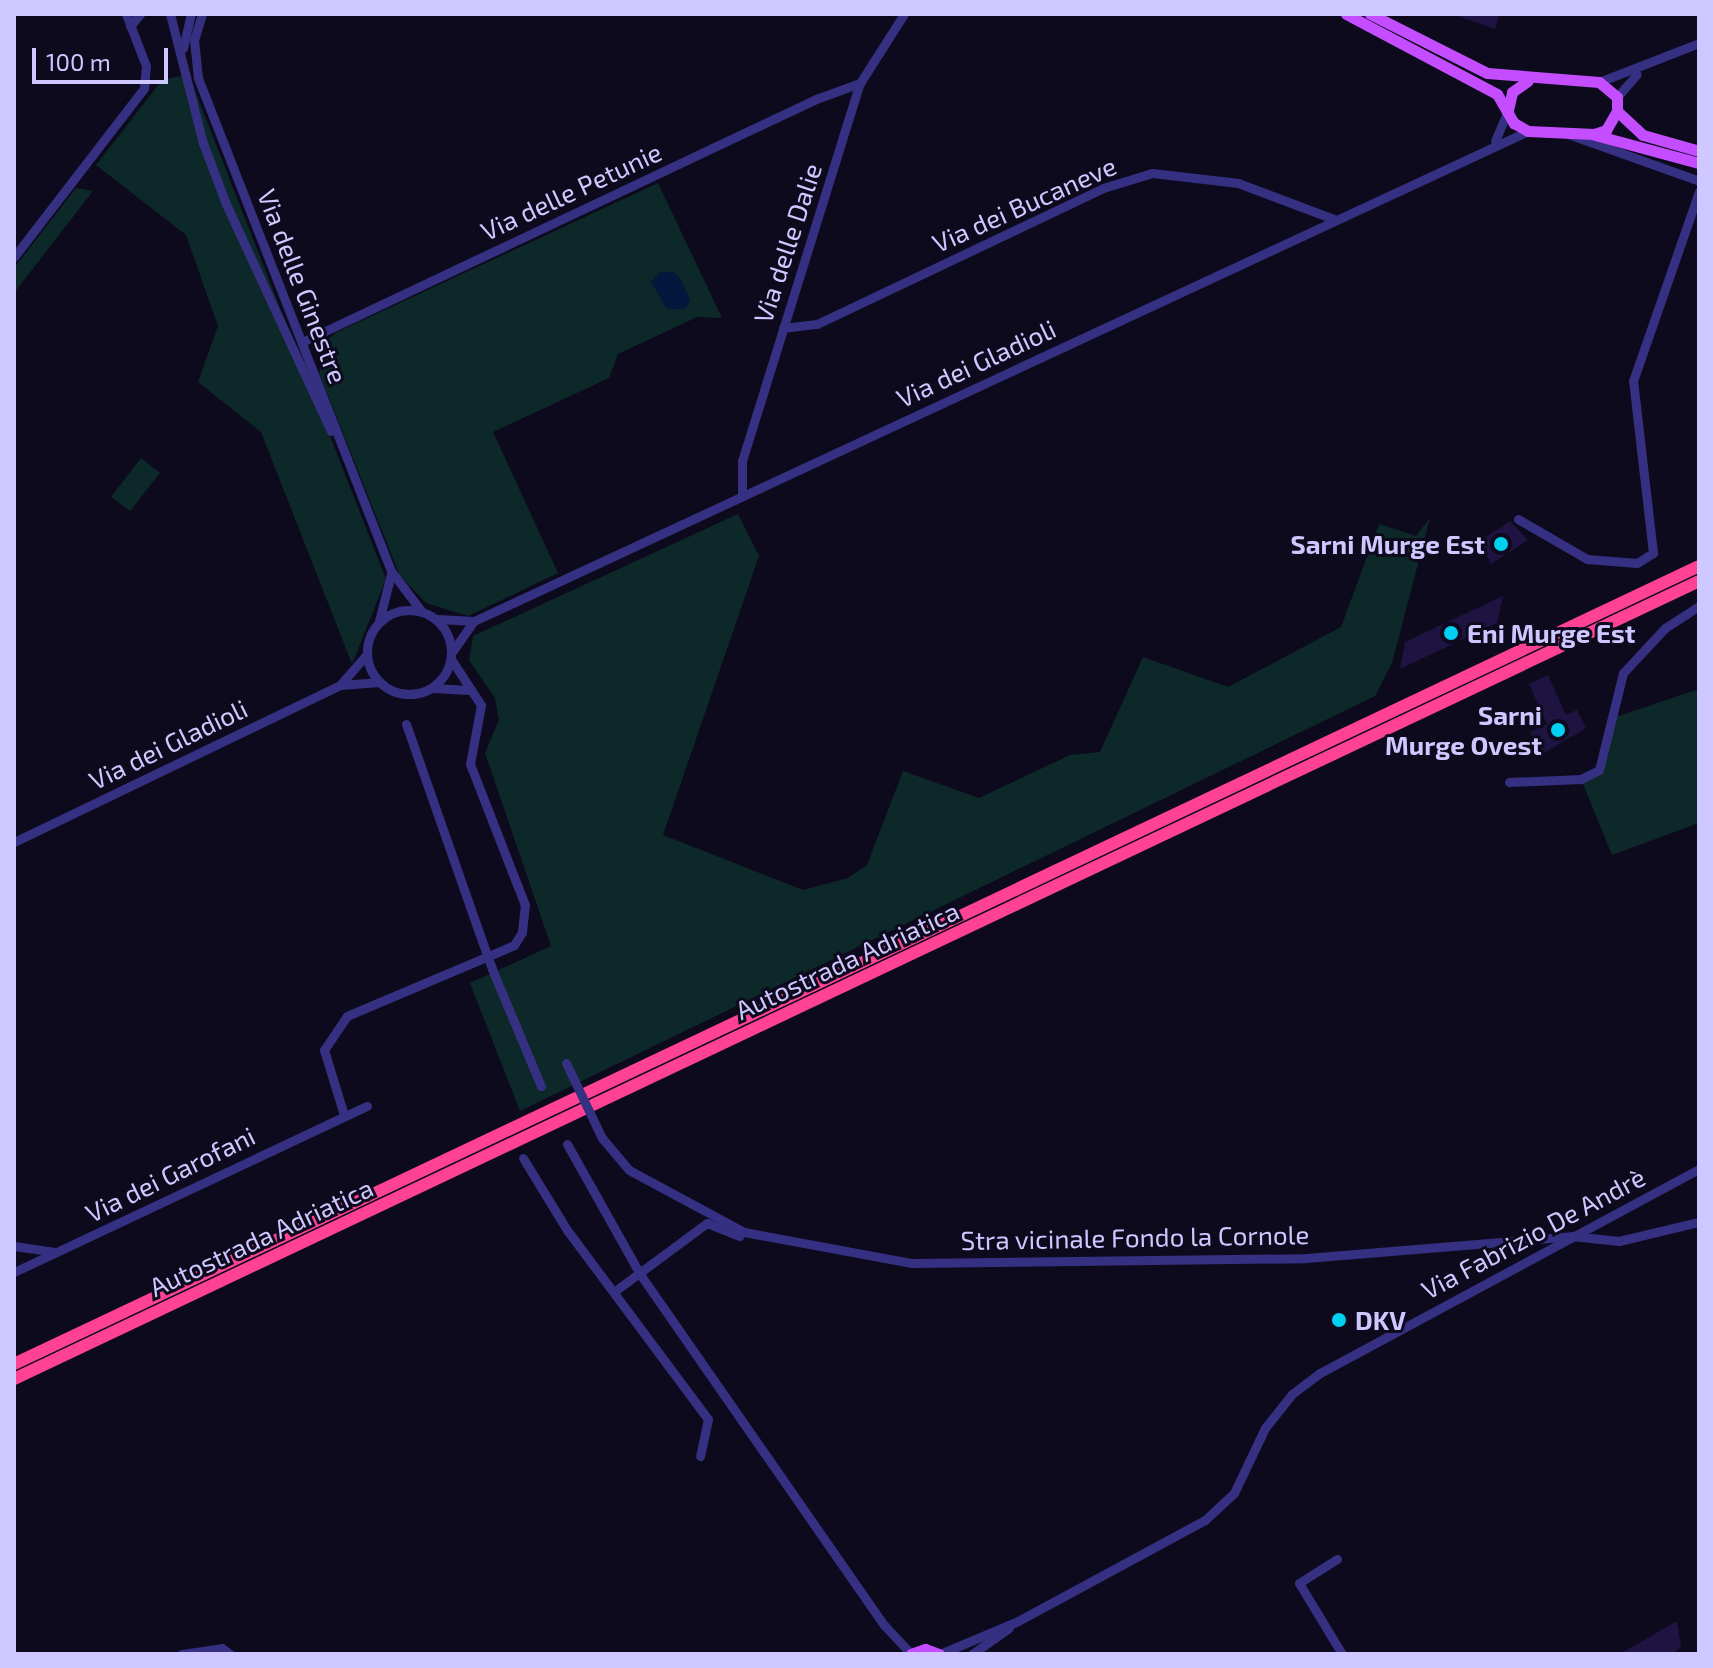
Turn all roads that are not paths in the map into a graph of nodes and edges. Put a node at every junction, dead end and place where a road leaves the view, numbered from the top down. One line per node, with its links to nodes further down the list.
1 (126, 14): 10 (street)
2 (140, 14): 10 (street)
3 (173, 14): 4 (street); 12 (street)
4 (182, 14)
5 (191, 14): 12 (street)
6 (202, 14): 31 (street, Via delle Ginestre)
7 (904, 14): 16 (street, Via delle Dalie)
8 (1346, 14): 18 (main road)
9 (1370, 14): 14 (main road)
10 (130, 26): 29 (street)
11 (1699, 43): 13 (street)
12 (182, 51): 32 (street)
13 (1639, 71): 15 (street); 17 (street)
14 (1528, 81): 15 (main road); 18 (main road)
15 (1599, 82): 17 (main road)
16 (860, 83): 30 (street, Via delle Dalie); 31 (street, Via delle Petunie)
17 (1617, 97): 19 (main road)
18 (1508, 110): 21 (main road); 23 (street)
19 (1617, 111): 22 (main road); 24 (main road)
20 (1562, 130): 21 (main road); 22 (main road); 26 (street)
21 (1528, 131): 23 (street, Via dei Gladioli)
22 (1594, 134): 25 (main road)
23 (1495, 141): 28 (street, Via dei Gladioli)
24 (1699, 151)
25 (1699, 163)
26 (1699, 181)
27 (1699, 191): 34 (street)
28 (1334, 219): 30 (street, Via dei Bucaneve); 33 (street, Via dei Gladioli)
29 (14, 257)
30 (783, 328): 33 (street, Via delle Dalie)
31 (302, 342): 32 (street, Via delle Ginestre)
32 (338, 445): 36 (street, Via delle Ginestre)
33 (742, 496): 41 (street, Via dei Gladioli)
34 (1518, 519)
35 (1699, 566): 66 (highway, Autostrada Adriatica)
36 (391, 571): 39 (street, Via delle Ginestre); 42 (street)
37 (1699, 581): 67 (highway, Autostrada Adriatica)
38 (1699, 606): 50 (street)
39 (422, 612): 40 (street, Via dei Gladioli); 42 (street)
40 (435, 619): 41 (street, Via dei Gladioli); 44 (street)
41 (474, 621): 44 (street, Via dei Gladioli)
42 (378, 623): 43 (street, Via dei Gladioli)
43 (367, 654): 45 (street); 46 (street, Via dei Gladioli)
44 (451, 655): 47 (street, Via dei Gladioli); 48 (street)
45 (380, 682): 46 (street, Via dei Gladioli); 47 (street, Via dei Gladioli)
46 (340, 685): 51 (street, Via dei Gladioli)
47 (432, 688): 48 (street)
48 (469, 690): 55 (street)
49 (406, 724): 53 (street, bridge)
50 (1509, 782)
51 (14, 842)
52 (566, 1063): 60 (street, Stra vicinale Fondo la Cornole, bridge)
53 (541, 1086)
54 (367, 1106): 55 (street, Via dei Garofani)
55 (344, 1115): 63 (street, Via dei Garofani)
56 (567, 1144): 73 (street, bridge)
57 (523, 1158): 65 (street)
58 (1699, 1169): 61 (street, Via Fabrizio De Andrè)
59 (1699, 1222): 61 (street, Stra vicinale Fondo la Cornole)
60 (744, 1232): 61 (street, Stra vicinale Fondo la Cornole); 65 (street)
61 (1572, 1236): 70 (street, Via Fabrizio De Andrè)
62 (14, 1246): 63 (street)
63 (55, 1252): 64 (street, Via dei Garofani)
64 (14, 1272)
65 (615, 1291): 68 (street)
66 (14, 1364)
67 (14, 1379)
68 (700, 1456)
69 (1337, 1559): 76 (street)
70 (1018, 1621): 74 (street); 75 (street)
71 (182, 1654): 72 (street)
72 (230, 1654)
73 (911, 1654): 74 (main road)
74 (939, 1654)
75 (972, 1654)
76 (1342, 1654)

